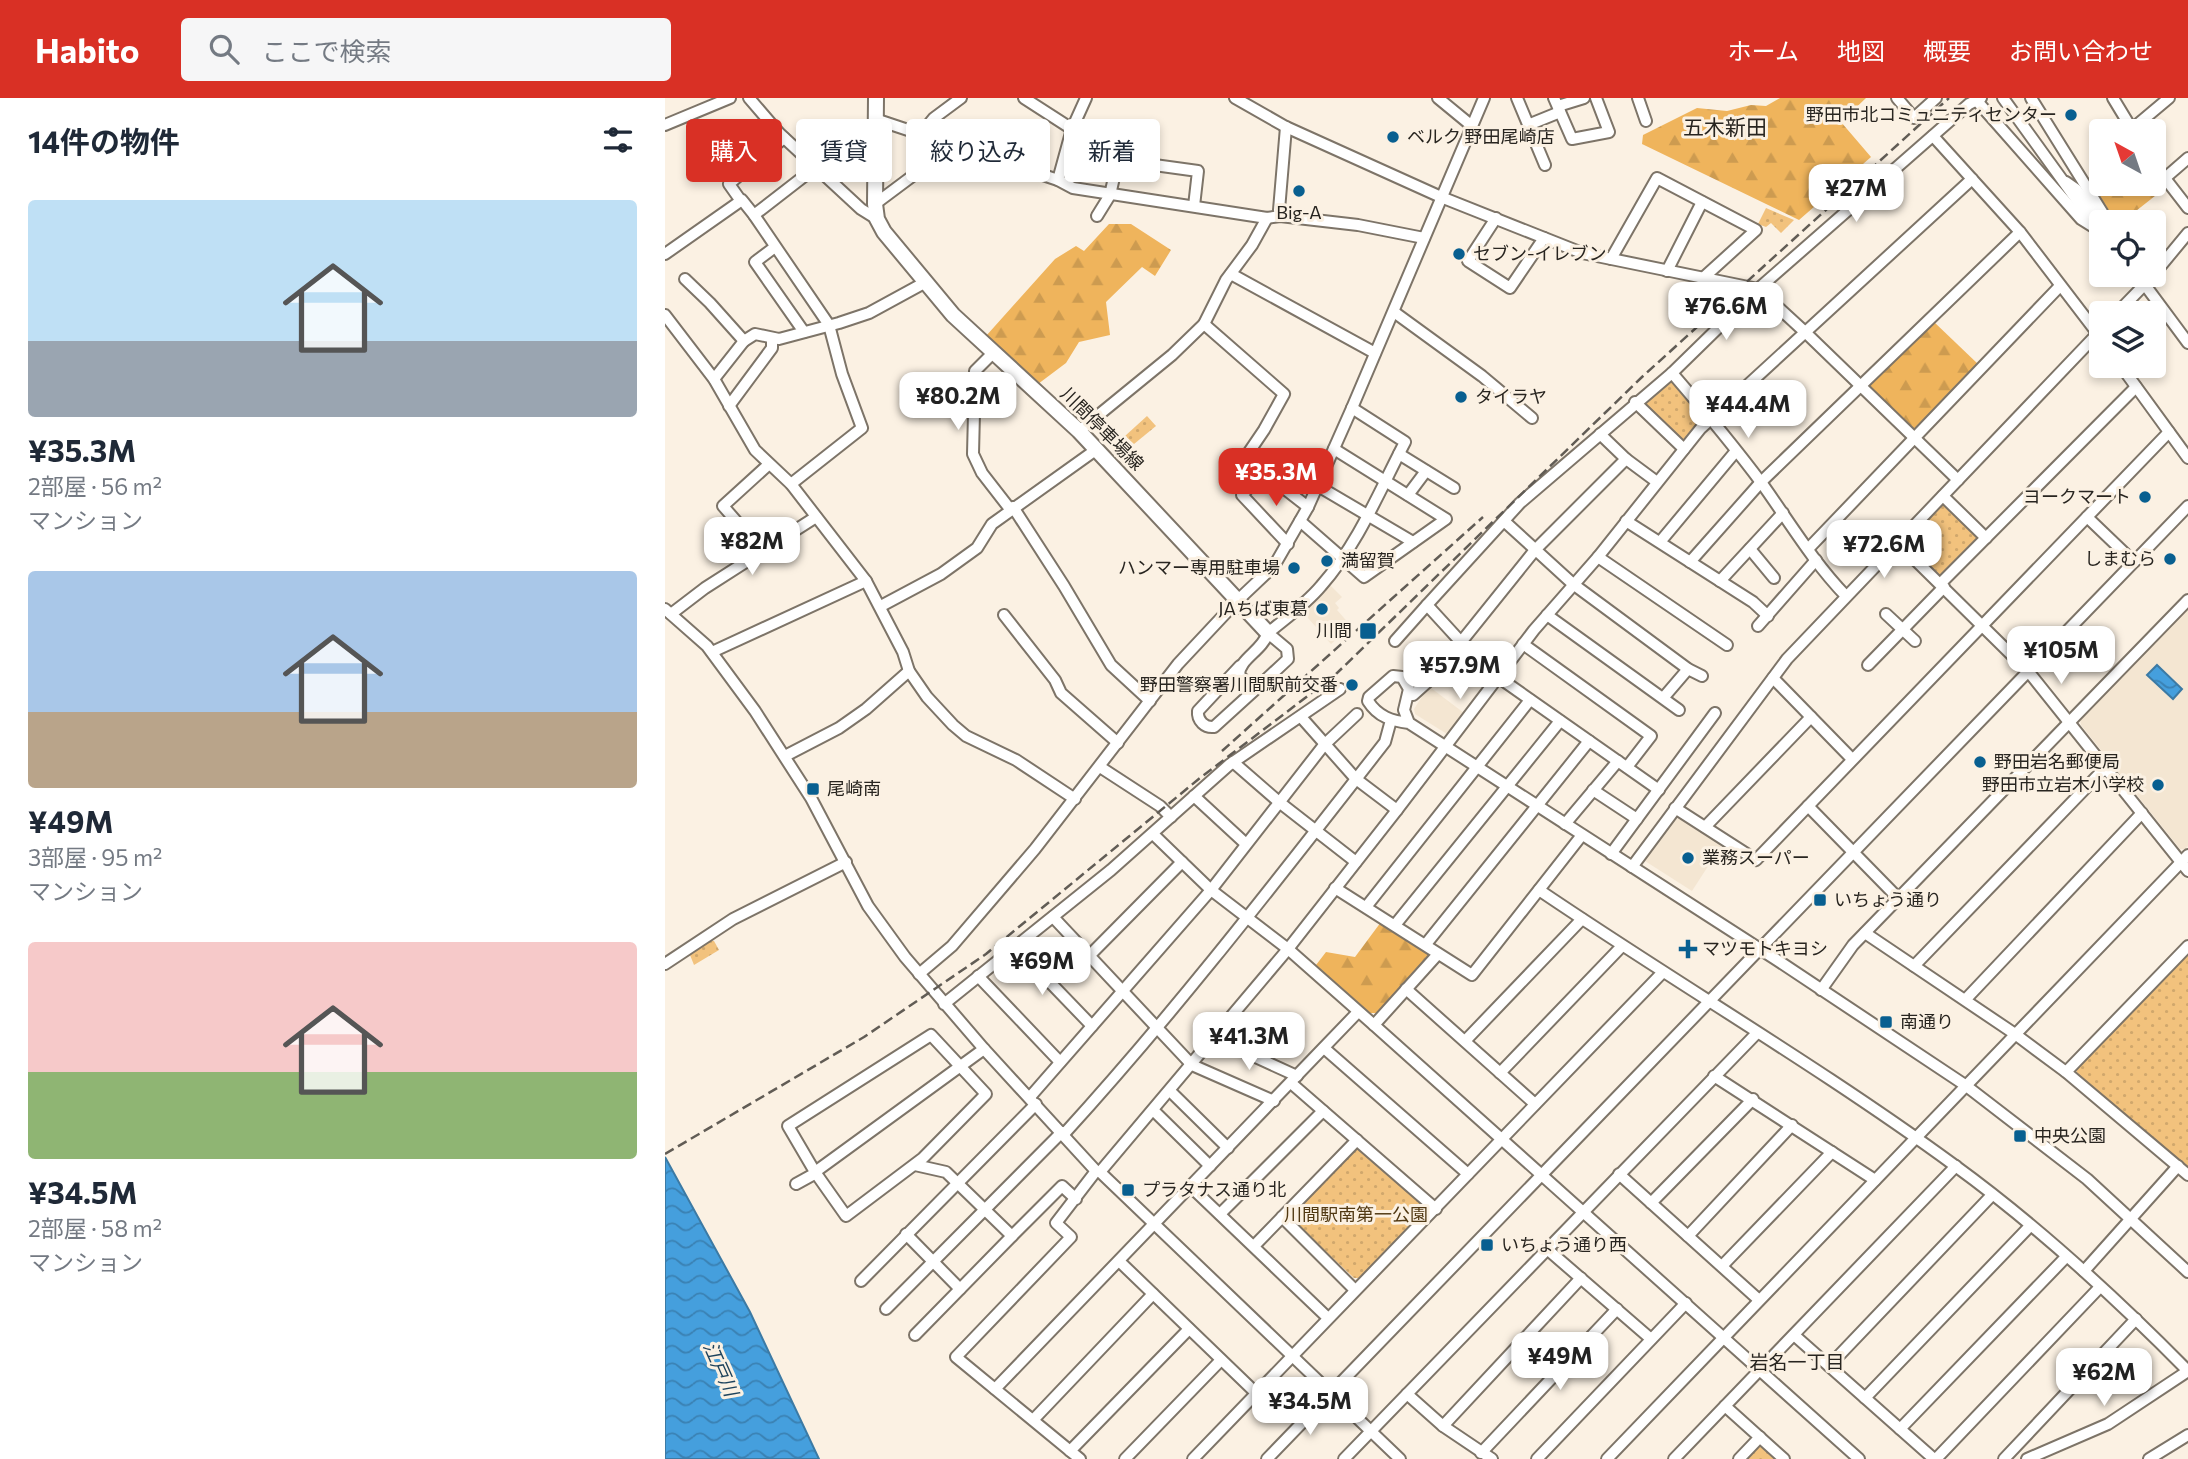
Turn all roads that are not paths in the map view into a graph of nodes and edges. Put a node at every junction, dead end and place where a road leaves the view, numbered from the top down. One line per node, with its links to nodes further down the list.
1 (730, 98): 29 (street)
2 (749, 98): 34 (street)
3 (876, 98): 22 (main road, 川間停車場線)
4 (961, 98): 23 (street)
5 (1024, 98): 28 (street)
6 (1086, 98): 24 (street)
7 (1235, 98): 32 (street)
8 (1439, 98): 31 (street)
9 (1484, 98): 31 (street)
10 (1517, 98): 30 (street)
11 (1584, 98): 21 (street)
12 (1596, 98): 21 (street)
13 (1638, 98): 27 (street)
14 (1897, 98): 15 (street)
15 (1936, 98)
16 (2003, 98): 56 (street)
17 (2031, 98): 55 (street)
18 (2113, 98): 25 (street)
19 (2169, 98): 26 (street)
20 (1979, 100): 33 (street); 63 (street)
21 (1557, 105): 30 (street)
22 (876, 119)
23 (933, 119)
24 (1077, 119)
25 (2126, 119)
26 (2145, 119)
27 (1646, 121)
28 (1064, 124)
29 (665, 125)
30 (1528, 125): 38 (street)
31 (1472, 126): 49 (street)
32 (1286, 127): 49 (street); 59 (street)
33 (1933, 136): 41 (street); 80 (street)
34 (784, 138): 35 (street); 50 (street)
35 (796, 149)
36 (1064, 158): 42 (street)
37 (2188, 158): 39 (street)
38 (1545, 165)
39 (2167, 176)
40 (1050, 177): 42 (street)
41 (1972, 179): 64 (street); 88 (street)
42 (1058, 180): 48 (street)
43 (906, 181): 52 (street)
44 (2167, 181): 54 (street)
45 (797, 182): 57 (street)
46 (832, 182): 61 (street)
47 (875, 182): 52 (main road, 川間停車場線)
48 (1110, 195): 53 (street); 53 (street); 58 (street)
49 (1441, 197): 62 (street); 66 (street)
50 (741, 201): 57 (street); 69 (street)
51 (1702, 202): 70 (street); 72 (street); 75 (street)
52 (875, 204): 61 (main road, 川間停車場線)
53 (1194, 205): 60 (street)
54 (2188, 208)
55 (2101, 210)
56 (2089, 214)
57 (754, 215): 68 (street)
58 (1097, 216)
59 (1280, 216): 60 (street); 66 (street)
60 (1268, 218): 73 (street)
61 (877, 219): 76 (main road, 川間停車場線)
62 (1496, 219): 67 (street); 67 (street)
63 (2089, 222)
64 (2020, 232): 77 (street); 98 (street)
65 (2188, 233): 71 (street)
66 (1424, 238): 82 (street)
67 (1543, 238): 70 (street)
68 (775, 247): 86 (street); 87 (street)
69 (665, 254)
70 (1611, 259): 72 (street)
71 (2166, 260)
72 (1667, 271): 75 (street)
73 (1231, 274): 85 (street); 94 (street)
74 (685, 279): 90 (street)
75 (1702, 279): 80 (street)
76 (924, 283): 86 (street); 93 (main road, 川間停車場線)
77 (2060, 286): 84 (street); 108 (street)
78 (2137, 287): 81 (street)
79 (2148, 287): 91 (street)
80 (1758, 289): 88 (street); 95 (street)
81 (2126, 301)
82 (1394, 312): 94 (street); 104 (street)
83 (665, 315): 97 (street)
84 (2089, 321)
85 (1204, 324): 105 (street); 118 (street)
86 (828, 325): 87 (street); 123 (street)
87 (804, 332): 89 (street)
88 (1806, 333): 98 (street); 103 (street)
89 (772, 338): 90 (street); 101 (street)
90 (744, 341): 97 (street)
91 (2188, 343)
92 (2089, 345): 119 (street)
93 (994, 352): 105 (main road, 川間停車場線); 130 (street)
94 (1375, 353): 102 (street)
95 (1672, 373): 100 (street); 103 (street)
96 (2130, 378): 99 (street)
97 (714, 379): 101 (street)
98 (1860, 386): 108 (street); 122 (street)
99 (2136, 387): 106 (street); 138 (street)
100 (1635, 402): 107 (street); 111 (street)
101 (729, 406): 116 (street)
102 (1352, 408): 110 (street); 113 (street)
103 (1711, 417): 111 (street); 112 (street)
104 (1532, 418)
105 (1079, 431): 109 (main road, 川間停車場線)
106 (2169, 432): 114 (street); 134 (street)
107 (1600, 434): 115 (street); 135 (street)
108 (1915, 438): 119 (street); 144 (street)
109 (1097, 449): 130 (street); 159 (main road, 川間停車場線)
110 (1334, 449): 120 (street); 124 (street)
111 (1684, 449): 121 (street)
112 (1736, 451): 122 (street); 140 (street)
113 (1399, 454): 117 (street); 120 (street)
114 (2188, 458)
115 (1626, 459): 121 (street); 145 (street)
116 (768, 465): 123 (street); 146 (street)
117 (1426, 471): 125 (street); 126 (street)
118 (1263, 473): 129 (street); 142 (street)
119 (1958, 480): 127 (street)
120 (1385, 481): 126 (street); 132 (street)
121 (1657, 482): 136 (street)
122 (1761, 482): 131 (street); 150 (street)
123 (791, 484): 133 (street)
124 (1318, 486): 129 (street); 132 (street)
125 (1454, 488)
126 (1408, 495): 139 (street)
127 (1943, 496): 138 (street); 141 (street)
128 (2188, 506): 151 (street)
129 (1308, 507): 137 (street)
130 (1012, 508): 161 (street); 190 (street)
131 (1783, 513): 143 (street); 144 (street)
132 (1369, 515): 139 (street); 148 (street)
133 (816, 517): 146 (street); 153 (street)
134 (2087, 517): 151 (street); 167 (street)
135 (1504, 521): 145 (street); 160 (street)
136 (1626, 521): 140 (street); 147 (street)
137 (1300, 522): 142 (street); 148 (street)
138 (1986, 538): 156 (street)
139 (1413, 542): 148 (street)
140 (1660, 542): 150 (street)
141 (1898, 543): 156 (street); 157 (street)
142 (1288, 544): 159 (street)
143 (1750, 549): 152 (street); 154 (street)
144 (1808, 549): 149 (street)
145 (1535, 550): 155 (street); 172 (street)
146 (763, 552): 162 (street)
147 (1598, 556): 155 (street); 175 (street)
148 (1342, 560): 170 (street)
149 (1816, 560): 157 (street); 166 (street)
150 (1691, 562): 154 (street)
151 (2134, 562): 181 (street)
152 (1774, 578)
153 (866, 581): 161 (street); 176 (street)
154 (1720, 581): 166 (street)
155 (1573, 584): 165 (street); 179 (street)
156 (1942, 585): 167 (street); 169 (street)
157 (1846, 596): 184 (street)
158 (2188, 600): 198 (street)
159 (1237, 601): 170 (main road, 川間停車場線); 190 (street)
160 (1427, 605): 171 (street); 172 (street)
161 (881, 606): 180 (street)
162 (668, 611): 176 (street)
163 (1886, 614): 169 (street)
164 (1004, 615): 201 (street)
165 (1547, 615): 174 (street); 188 (street)
166 (1768, 616): 168 (street)
167 (1982, 625): 181 (street); 205 (street)
168 (1759, 626)
169 (1903, 629): 173 (street); 178 (street)
170 (1270, 639): 177 (street); 185 (street)
171 (1395, 641)
172 (1460, 641): 182 (street); 187 (street)
173 (1915, 641)
174 (1523, 644): 182 (street); 207 (street)
175 (1727, 645)
176 (712, 652): 204 (street)
177 (1240, 665): 185 (street); 185 (street)
178 (1868, 665)
179 (1688, 669): 183 (street); 188 (street)
180 (909, 671): 204 (street); 216 (street)
181 (2028, 671): 198 (street); 231 (street)
182 (1499, 675): 189 (street); 203 (street)
183 (1702, 676)
184 (1773, 678): 195 (street); 220 (street)
185 (1258, 687)
186 (1339, 689): 194 (street)
187 (1408, 695): 196 (street); 199 (street)
188 (1664, 697): 191 (street)
189 (1530, 700): 197 (street); 209 (street)
190 (1150, 701): 201 (street)
191 (1679, 710)
192 (1715, 713): 214 (street)
193 (1357, 714): 202 (street)
194 (1300, 717): 202 (street); 206 (street)
195 (1811, 717): 205 (street); 226 (street)
196 (1391, 720): 199 (street); 211 (street)
197 (1560, 722): 200 (street); 212 (street)
198 (2069, 722): 210 (street); 241 (street)
199 (1409, 723): 203 (street)
200 (1589, 741): 207 (street); 218 (street)
201 (1118, 743): 208 (street)
202 (1324, 744): 211 (street); 217 (street)
203 (1445, 747): 209 (street); 221 (street)
204 (785, 756): 233 (street)
205 (1852, 759): 219 (street)
206 (1233, 762): 215 (street); 217 (street)
207 (1623, 764): 213 (street); 214 (street)
208 (1100, 767): 216 (street); 223 (street)
209 (1478, 768): 212 (street); 242 (street)
210 (2105, 768): 222 (street); 257 (street)
211 (1356, 779): 221 (street); 227 (street)
212 (1507, 787): 218 (street); 246 (street)
213 (1594, 790): 224 (street); 225 (street)
214 (1659, 790): 224 (street)
215 (1193, 796): 223 (street); 230 (street)
216 (1075, 799): 259 (street)
217 (1279, 802): 227 (street); 230 (street)
218 (1536, 806): 225 (street); 248 (street)
219 (1808, 806): 226 (street); 231 (street)
220 (1675, 808): 226 (street); 237 (street)
221 (1397, 810): 235 (street)
222 (2142, 813): 236 (street); 264 (street)
223 (1171, 817): 228 (street)
224 (1637, 819): 232 (street)
225 (1565, 824): 229 (street)
226 (1705, 827)
227 (1315, 831): 235 (street); 244 (street)
228 (1153, 834): 234 (street); 243 (street)
229 (1582, 835): 232 (street); 240 (street)
230 (1246, 844): 239 (street)
231 (1853, 853): 241 (street); 253 (street)
232 (1611, 854): 237 (street)
233 (846, 862): 256 (street); 259 (street)
234 (1182, 862): 239 (street); 255 (street)
235 (1356, 862): 238 (street)
236 (2186, 863): 272 (street)
237 (1632, 867): 253 (street)
238 (1335, 888): 242 (street); 252 (street)
239 (1211, 890): 244 (street); 262 (street)
240 (1539, 890): 245 (street); 254 (street)
241 (1898, 898): 247 (street)
242 (1366, 907): 246 (street)
243 (1053, 916): 249 (street); 255 (street)
244 (1247, 918): 252 (street); 270 (street)
245 (1582, 919): 250 (street); 274 (street)
246 (1395, 925): 248 (street)
247 (1865, 933): 257 (street); 263 (street)
248 (1426, 944): 254 (street)
249 (1015, 946): 260 (street); 269 (street)
250 (1622, 946): 258 (street); 281 (street)
251 (2188, 946): 280 (street)
252 (1288, 949): 267 (street); 273 (street)
253 (1759, 949): 263 (street); 265 (street)
254 (1438, 954): 261 (street)
255 (1090, 956): 262 (street)
256 (665, 964)
257 (1915, 966): 264 (street)
258 (1663, 972): 265 (street); 289 (street)
259 (919, 974): 266 (street)
260 (978, 976): 266 (street); 277 (street)
261 (1406, 989): 268 (street); 274 (street)
262 (1123, 990): 269 (street); 270 (street)
263 (1821, 990): 284 (street)
264 (1966, 999): 272 (street)
265 (1709, 1001): 271 (street); 308 (street)
266 (944, 1004): 276 (street)
267 (1358, 1012): 268 (street); 275 (street)
268 (1374, 1025): 295 (street)
269 (1092, 1026): 277 (street)
270 (1159, 1027): 278 (street); 293 (street)
271 (1757, 1033): 282 (street); 294 (street)
272 (2015, 1034): 280 (street); 284 (street)
273 (1214, 1038): 278 (street); 283 (street)
274 (1465, 1041): 281 (street)
275 (1324, 1048): 283 (street); 305 (street)
276 (983, 1049): 279 (street); 287 (street)
277 (1060, 1062): 287 (street)
278 (1192, 1065): 285 (street); 288 (street)
279 (960, 1066): 299 (street); 304 (street); 304 (street)
280 (2066, 1072): 302 (street)
281 (1500, 1073): 289 (street)
282 (1714, 1076): 286 (street); 306 (street)
283 (1294, 1080): 288 (street); 291 (street)
284 (1965, 1085): 294 (street); 321 (street)
285 (1170, 1091): 290 (street); 297 (street)
286 (1753, 1099): 292 (street); 315 (street)
287 (1033, 1100): 293 (street); 311 (street)
288 (1274, 1101): 297 (street)
289 (1535, 1104): 295 (street)
290 (1153, 1111): 300 (street); 303 (street)
291 (1323, 1111): 296 (street); 319 (street)
292 (1792, 1125): 298 (street); 325 (street)
293 (1063, 1133): 303 (street); 317 (street)
294 (1914, 1137): 301 (street); 309 (street)
295 (1502, 1138): 305 (street); 308 (street)
296 (1357, 1140): 316 (street); 320 (street)
297 (1228, 1148): 300 (street)
298 (1832, 1152): 309 (street); 332 (street)
299 (915, 1165): 304 (street); 311 (street)
300 (1210, 1166): 312 (street)
301 (1956, 1166): 313 (street); 349 (street)
302 (2178, 1166): 307 (street); 321 (street)
303 (1098, 1171): 314 (street); 322 (street)
304 (816, 1173): 310 (street)
305 (1468, 1174): 316 (street)
306 (1619, 1174): 315 (street); 318 (street)
307 (2188, 1175)
308 (1543, 1176): 318 (street); 359 (street)
309 (1875, 1180): 341 (street)
310 (796, 1184)
311 (958, 1184): 317 (street); 324 (street)
312 (1191, 1187): 319 (street); 322 (street)
313 (1992, 1195): 323 (street); 354 (street)
314 (1076, 1199): 326 (street); 357 (street)
315 (1651, 1203): 325 (street)
316 (1436, 1209): 339 (street)
317 (985, 1210): 326 (street); 330 (street)
318 (1583, 1212): 328 (street); 342 (street)
319 (1220, 1214): 327 (street)
320 (1282, 1217): 327 (street); 339 (street)
321 (2131, 1218): 333 (street); 334 (street)
322 (1155, 1224): 331 (street); 352 (street)
323 (2031, 1226): 329 (street); 361 (street)
324 (906, 1234): 330 (street); 336 (street)
325 (1688, 1236): 332 (street)
326 (1012, 1237): 338 (street)
327 (1254, 1246): 345 (street)
328 (1548, 1249): 335 (street); 360 (street)
329 (2066, 1257): 333 (street); 365 (street)
330 (933, 1261): 338 (street); 343 (street)
331 (1119, 1261): 340 (street); 357 (street)
332 (1722, 1266): 341 (street)
333 (2084, 1271): 337 (street)
334 (2188, 1272)
335 (1581, 1278): 344 (street); 364 (street)
336 (861, 1281)
337 (2100, 1287): 346 (street); 385 (street)
338 (960, 1289): 348 (street)
339 (1355, 1290): 345 (street)
340 (1153, 1294): 347 (street); 363 (street)
341 (1759, 1300): 351 (street)
342 (1686, 1303): 350 (street); 351 (street)
343 (886, 1309)
344 (1617, 1309): 350 (street); 370 (street)
345 (1328, 1318): 352 (street)
346 (2136, 1319): 356 (street); 386 (street)
347 (1189, 1329): 353 (street); 369 (street)
348 (915, 1335)
349 (1794, 1335): 354 (street); 355 (street)
350 (1651, 1339): 379 (street)
351 (1723, 1339): 355 (street); 380 (street)
352 (1291, 1356): 358 (street); 359 (street)
353 (1221, 1360): 358 (street); 373 (street)
354 (1829, 1366): 361 (street)
355 (1759, 1370): 362 (street); 384 (street)
356 (2188, 1371): 371 (street)
357 (995, 1389): 363 (street)
358 (1256, 1393): 374 (street)
359 (1331, 1394): 366 (street); 375 (street)
360 (1407, 1394): 364 (street); 366 (street)
361 (1865, 1398): 365 (street)
362 (1725, 1406): 368 (street); 381 (street)
363 (1034, 1419): 369 (street)
364 (1443, 1426): 370 (street)
365 (1900, 1429): 385 (street)
366 (1370, 1432): 376 (street); 377 (street)
367 (2188, 1434): 388 (street)
368 (1760, 1437): 382 (street); 383 (street)
369 (1070, 1451): 372 (street)
370 (1481, 1453): 378 (street)
371 (2047, 1455): 387 (street)
372 (1080, 1459)
373 (1125, 1459)
374 (1193, 1459)
375 (1268, 1459)
376 (1344, 1459)
377 (1401, 1459)
378 (1492, 1459)
379 (1537, 1459)
380 (1607, 1459)
381 (1674, 1459)
382 (1739, 1459)
383 (1784, 1459)
384 (1859, 1459)
385 (1935, 1459)
386 (2004, 1459)
387 (2027, 1459)
388 (2149, 1459)

